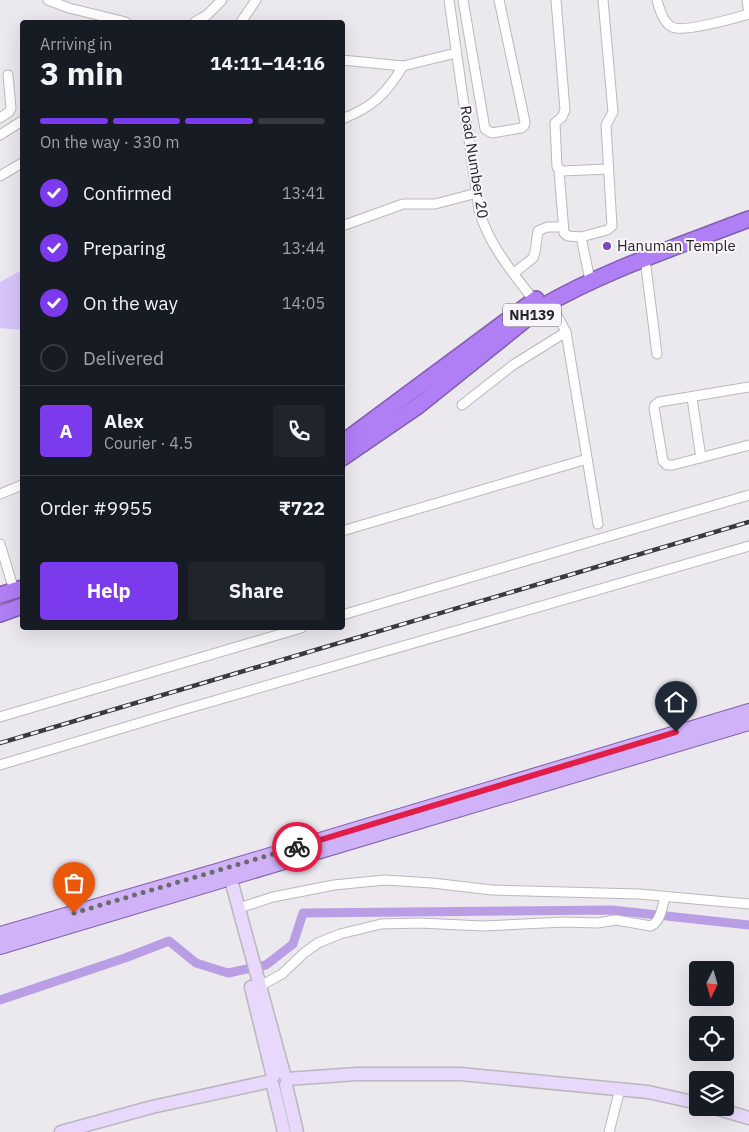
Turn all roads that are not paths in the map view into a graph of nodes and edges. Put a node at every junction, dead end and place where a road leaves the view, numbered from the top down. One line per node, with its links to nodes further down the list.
1 (48, 0): 12 (street)
2 (222, 0): 13 (street)
3 (256, 0): 14 (street)
4 (448, 0): 15 (street, Road Number 20)
5 (463, 0): 6 (street)
6 (499, 0)
7 (556, 0): 25 (street)
8 (603, 0): 24 (street)
9 (657, 0): 11 (street)
10 (748, 0): 11 (street)
11 (749, 14)
12 (118, 20)
13 (198, 20)
14 (242, 20)
15 (456, 53): 17 (street); 27 (street, Road Number 20)
16 (345, 60): 17 (street)
17 (403, 66): 20 (street)
18 (8, 75): 19 (street)
19 (0, 118)
20 (345, 118)
21 (20, 122): 22 (street)
22 (0, 135)
23 (20, 164): 26 (street)
24 (608, 169): 25 (street); 32 (street)
25 (559, 170): 31 (street)
26 (0, 176)
27 (477, 193): 30 (street); 34 (street, Road Number 20)
28 (749, 208): 35 (highway, NH139)
29 (749, 219): 33 (highway, NH139)
30 (345, 225)
31 (563, 227): 32 (street); 34 (street)
32 (581, 237): 35 (street)
33 (645, 259): 35 (highway, NH139); 38 (street)
34 (514, 273): 36 (street, Road Number 20)
35 (589, 276): 36 (highway, NH139)
36 (542, 303): 37 (street, Road Number 20); 42 (highway, NH139); 44 (highway, NH139)
37 (566, 332): 41 (street); 46 (street, Road Number 20)
38 (657, 354)
39 (749, 387): 40 (street)
40 (692, 398): 45 (street); 45 (street)
41 (462, 405)
42 (345, 441)
43 (749, 445): 45 (street)
44 (345, 456)
45 (701, 458)
46 (587, 459): 50 (street, Road Number 20); 51 (street)
47 (20, 486): 48 (street)
48 (0, 494)
49 (749, 495): 58 (street)
50 (598, 524)
51 (345, 530)
52 (0, 544): 54 (street)
53 (749, 546): 63 (street)
54 (15, 592): 55 (highway)
55 (0, 605)
56 (20, 607): 57 (highway)
57 (0, 614)
58 (345, 614)
59 (294, 630): 61 (street)
60 (749, 711): 64 (main road)
61 (0, 717)
62 (749, 723): 64 (main road)
63 (0, 765)
64 (225, 874): 67 (street); 68 (main road); 69 (main road); 70 (street)
65 (665, 897): 66 (street); 67 (street); 71 (street)
66 (749, 904)
67 (239, 908): 70 (street)
68 (0, 934)
69 (0, 947)
70 (249, 960): 71 (street)
71 (256, 983): 72 (street)
72 (279, 1081): 73 (street); 77 (street); 78 (street); 79 (street)
73 (620, 1089): 74 (street); 80 (street)
74 (689, 1101)
75 (734, 1114): 76 (street)
76 (749, 1118)
77 (61, 1132)
78 (284, 1132)
79 (297, 1132)
80 (608, 1132)

